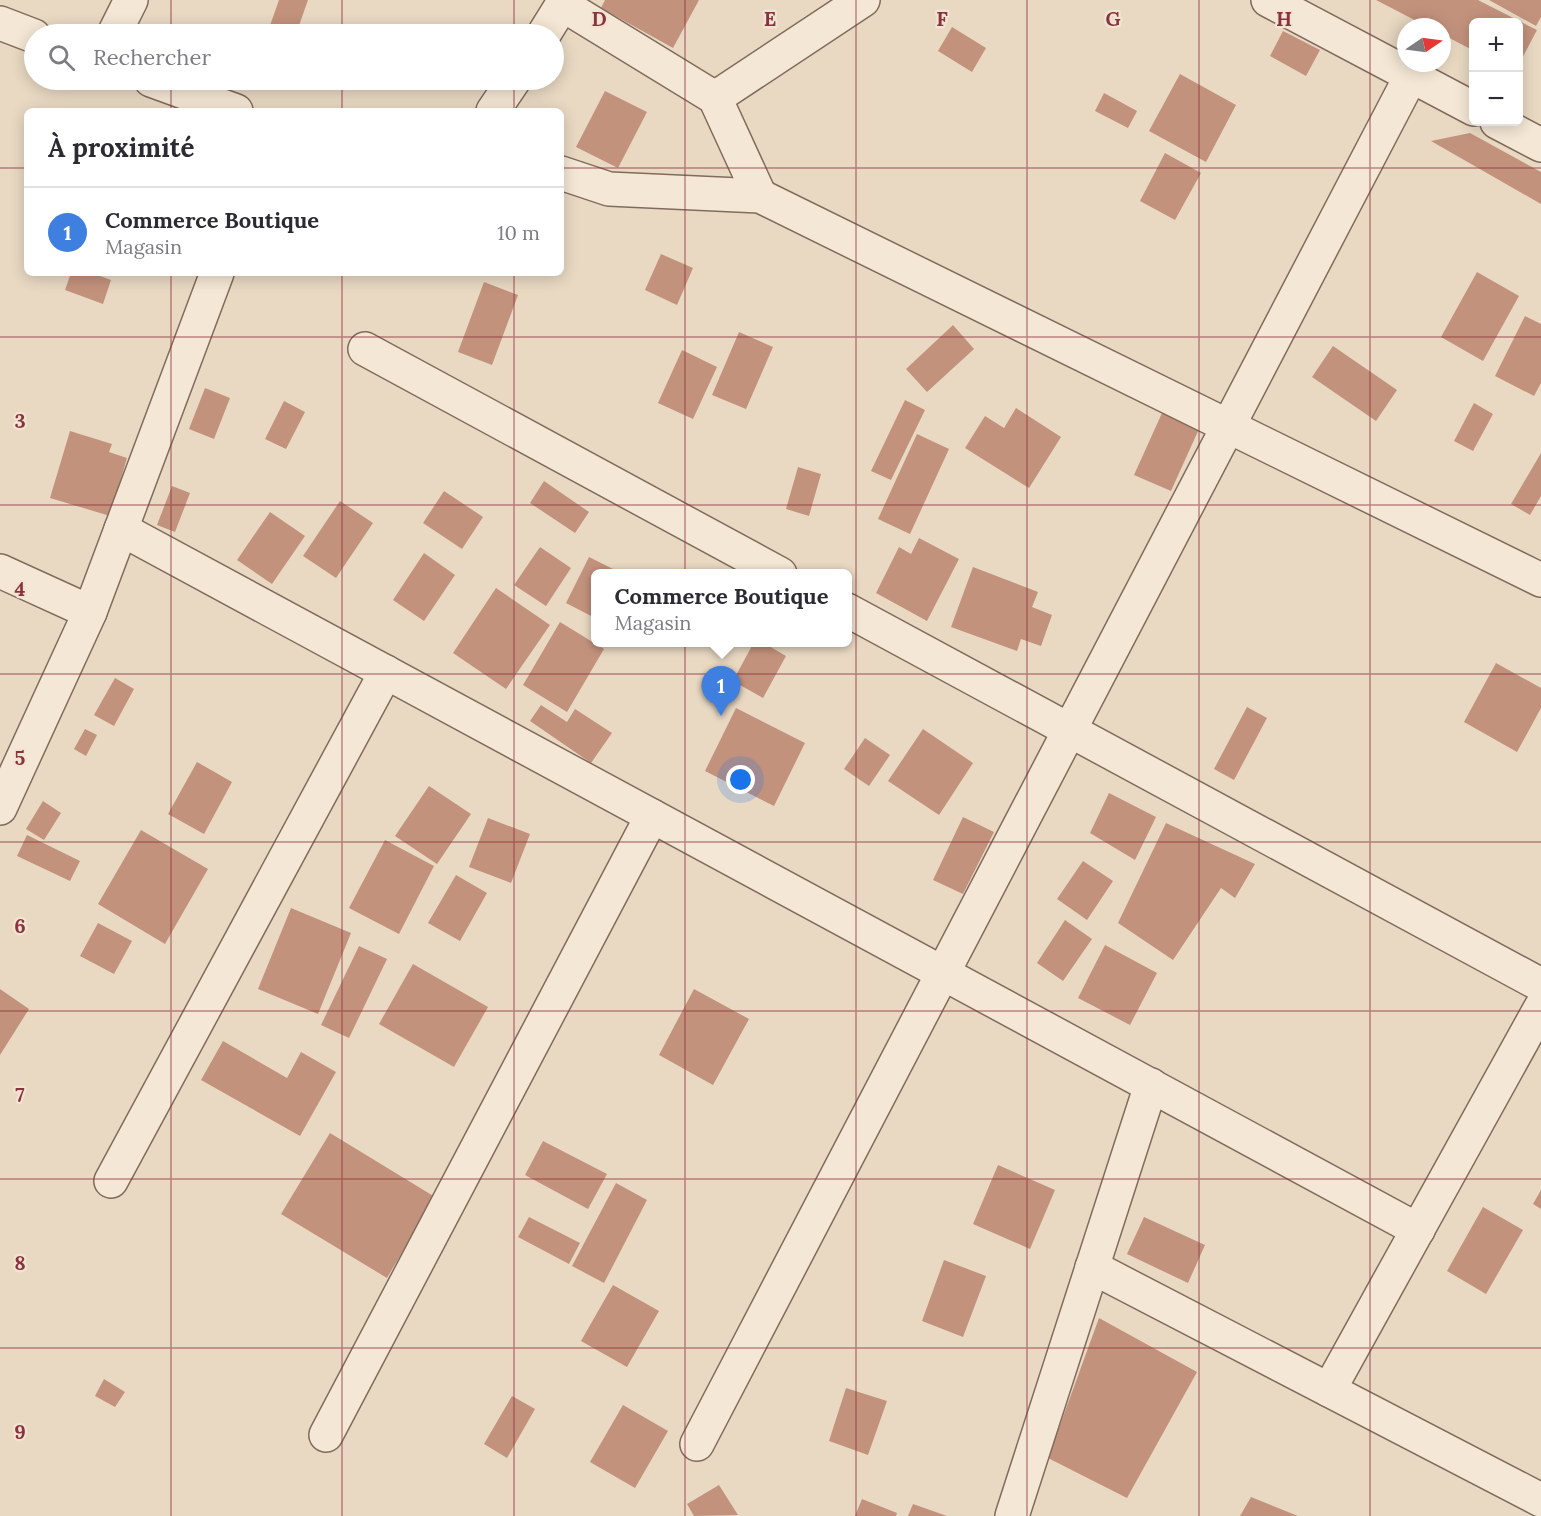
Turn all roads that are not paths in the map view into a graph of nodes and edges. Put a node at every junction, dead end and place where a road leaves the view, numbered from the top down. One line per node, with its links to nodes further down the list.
1 (131, 0): 6 (street)
2 (862, 0): 12 (street)
3 (1268, 0): 9 (street)
4 (564, 2): 7 (street); 12 (street)
5 (0, 23): 8 (street)
6 (119, 24)
7 (550, 24)
8 (24, 32)
9 (1411, 76): 13 (street); 22 (street)
10 (178, 90): 14 (street)
11 (507, 90): 15 (street)
12 (715, 98): 19 (street)
13 (1469, 107)
14 (228, 108)
15 (495, 108)
16 (1505, 126): 17 (street)
17 (1541, 145)
18 (564, 174): 19 (street)
19 (760, 196): 22 (street)
20 (216, 276): 23 (street)
21 (365, 349): 24 (street)
22 (1228, 426): 26 (street); 30 (street)
23 (121, 529): 27 (street); 29 (street)
24 (773, 569)
25 (0, 571): 27 (street)
26 (1541, 580)
27 (90, 612): 31 (street)
28 (852, 613): 30 (street)
29 (386, 672): 32 (street); 37 (street)
30 (1070, 730): 33 (street); 34 (street)
31 (0, 808)
32 (652, 816): 33 (street); 41 (street)
33 (943, 972): 36 (street); 42 (street)
34 (1541, 985)
35 (1541, 1006): 38 (street)
36 (1151, 1085): 38 (street); 39 (street)
37 (111, 1180)
38 (1418, 1230): 40 (street)
39 (1092, 1267): 40 (street); 44 (street)
40 (1329, 1390): 43 (street)
41 (326, 1435)
42 (697, 1444)
43 (1541, 1500)
44 (1012, 1516)

